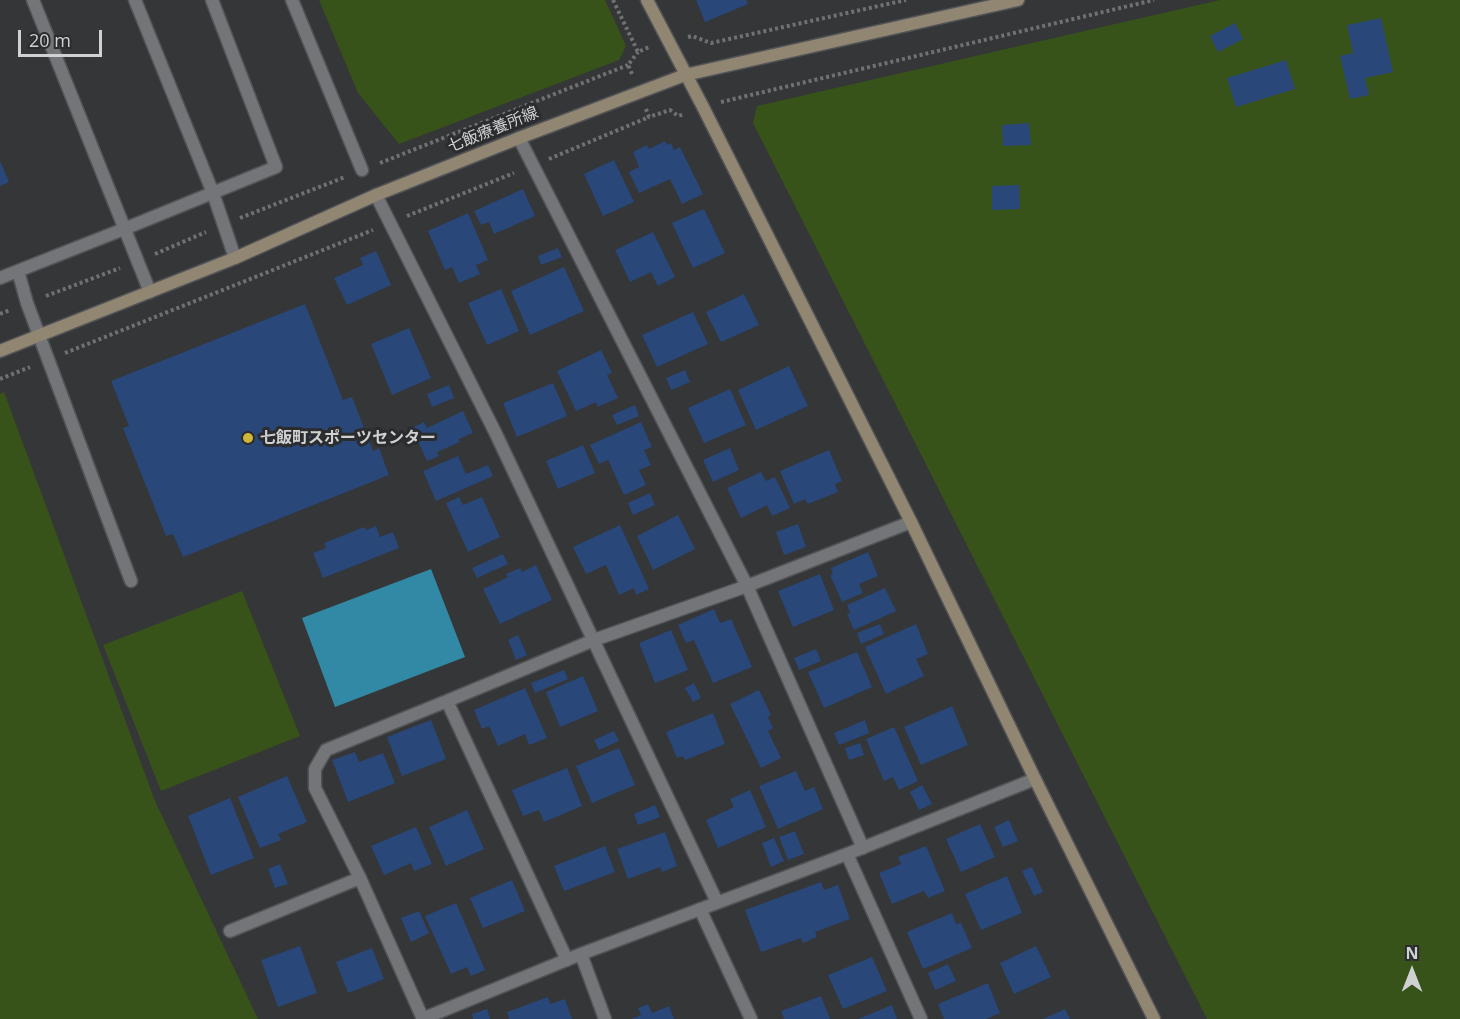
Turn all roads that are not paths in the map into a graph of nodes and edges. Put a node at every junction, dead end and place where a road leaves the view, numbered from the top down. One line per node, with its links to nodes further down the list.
1 (33, 0): 12 (street)
2 (135, 0): 10 (street)
3 (212, 0): 10 (street)
4 (292, 0): 9 (street)
5 (647, 0): 7 (street)
6 (1018, 0): 7 (street, 七飯療養所線)
7 (685, 75): 8 (street, 七飯療養所線); 19 (street)
8 (519, 138): 11 (street, 七飯療養所線); 21 (street)
9 (362, 170)
10 (213, 193): 12 (street); 13 (street)
11 (376, 195): 13 (street, 七飯療養所線); 22 (street)
12 (124, 229): 14 (street); 16 (street)
13 (235, 258): 16 (street, 七飯療養所線)
14 (18, 271): 15 (street); 17 (street)
15 (0, 278)
16 (150, 292): 17 (street, 七飯療養所線)
17 (40, 336): 18 (street, 七飯療養所線); 20 (street)
18 (0, 351)
19 (911, 522): 21 (street); 24 (street)
20 (131, 580)
21 (747, 586): 22 (street); 25 (street)
22 (594, 640): 23 (street); 28 (street)
23 (447, 702): 27 (street); 32 (street)
24 (1035, 779): 25 (street); 37 (street)
25 (863, 848): 26 (street)
26 (847, 854): 28 (street); 36 (street)
27 (360, 878): 30 (street); 33 (street)
28 (717, 902): 29 (street)
29 (700, 909): 31 (street); 35 (street)
30 (230, 931)
31 (581, 954): 32 (street); 34 (street)
32 (567, 960): 33 (street)
33 (423, 1019)
34 (606, 1019)
35 (751, 1019)
36 (921, 1019)
37 (1154, 1019)

